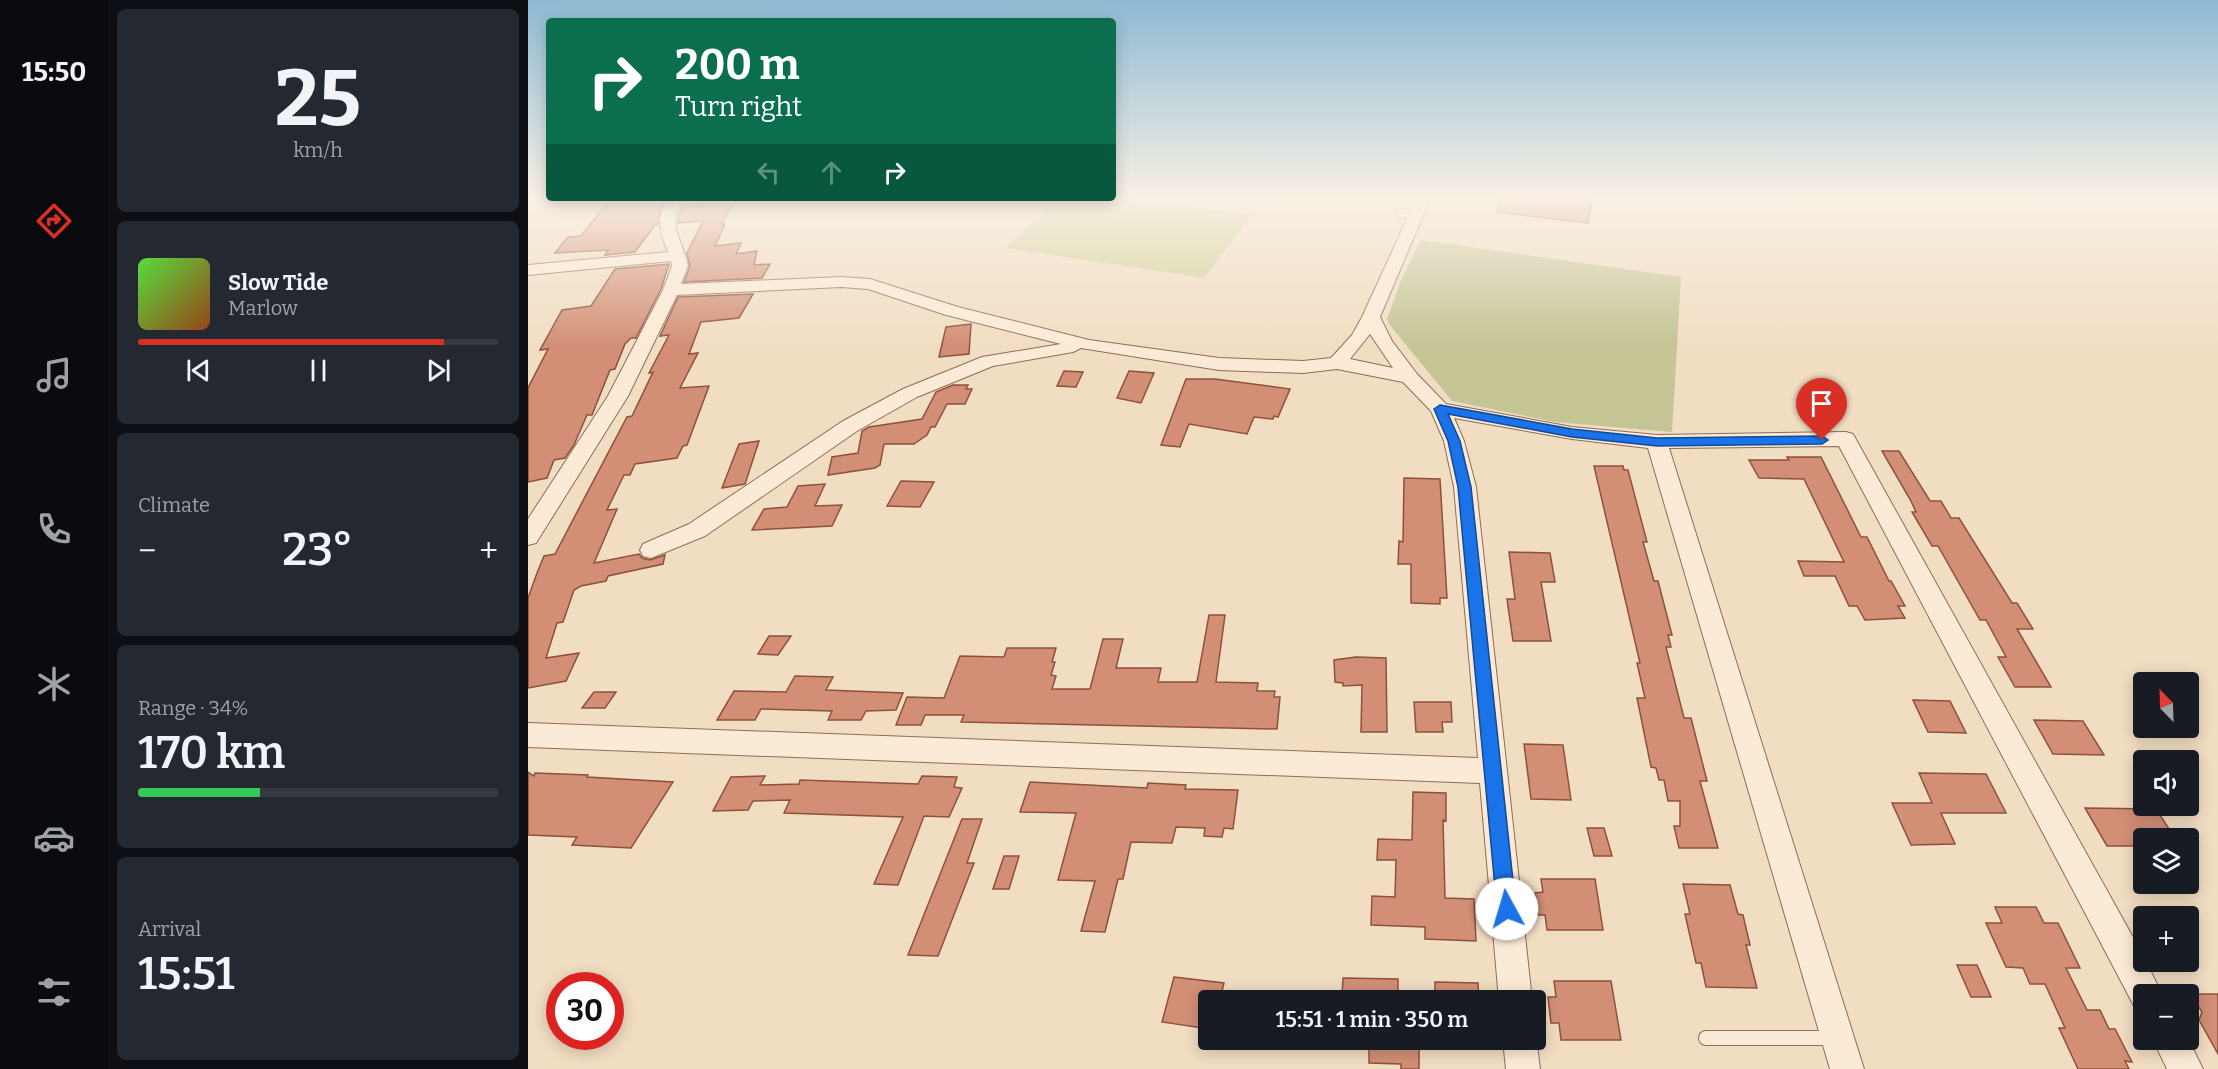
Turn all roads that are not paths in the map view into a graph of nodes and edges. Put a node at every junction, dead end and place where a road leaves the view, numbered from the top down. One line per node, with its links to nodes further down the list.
1 (674, 247): 3 (street)
2 (1396, 247): 6 (street)
3 (678, 256): 4 (street); 5 (street)
4 (528, 270)
5 (671, 290): 7 (street); 14 (street)
6 (1371, 317): 10 (street); 11 (street)
7 (1011, 327): 8 (street); 9 (street)
8 (1089, 345): 9 (street); 10 (street)
9 (989, 361): 15 (street)
10 (1337, 363): 11 (street)
11 (1410, 378): 12 (street)
12 (1440, 409): 13 (street); 17 (street)
13 (1657, 442): 18 (street); 21 (street)
14 (528, 537)
15 (651, 550)
16 (528, 735): 17 (street)
17 (1494, 771): 19 (street)
18 (2141, 984)
19 (1515, 990)
20 (1706, 1038): 21 (lane)
21 (1838, 1038): 25 (street)
22 (1521, 1050): 24 (street)
23 (2176, 1050): 26 (street)
24 (1523, 1069)
25 (1847, 1069)
26 (2186, 1069)

